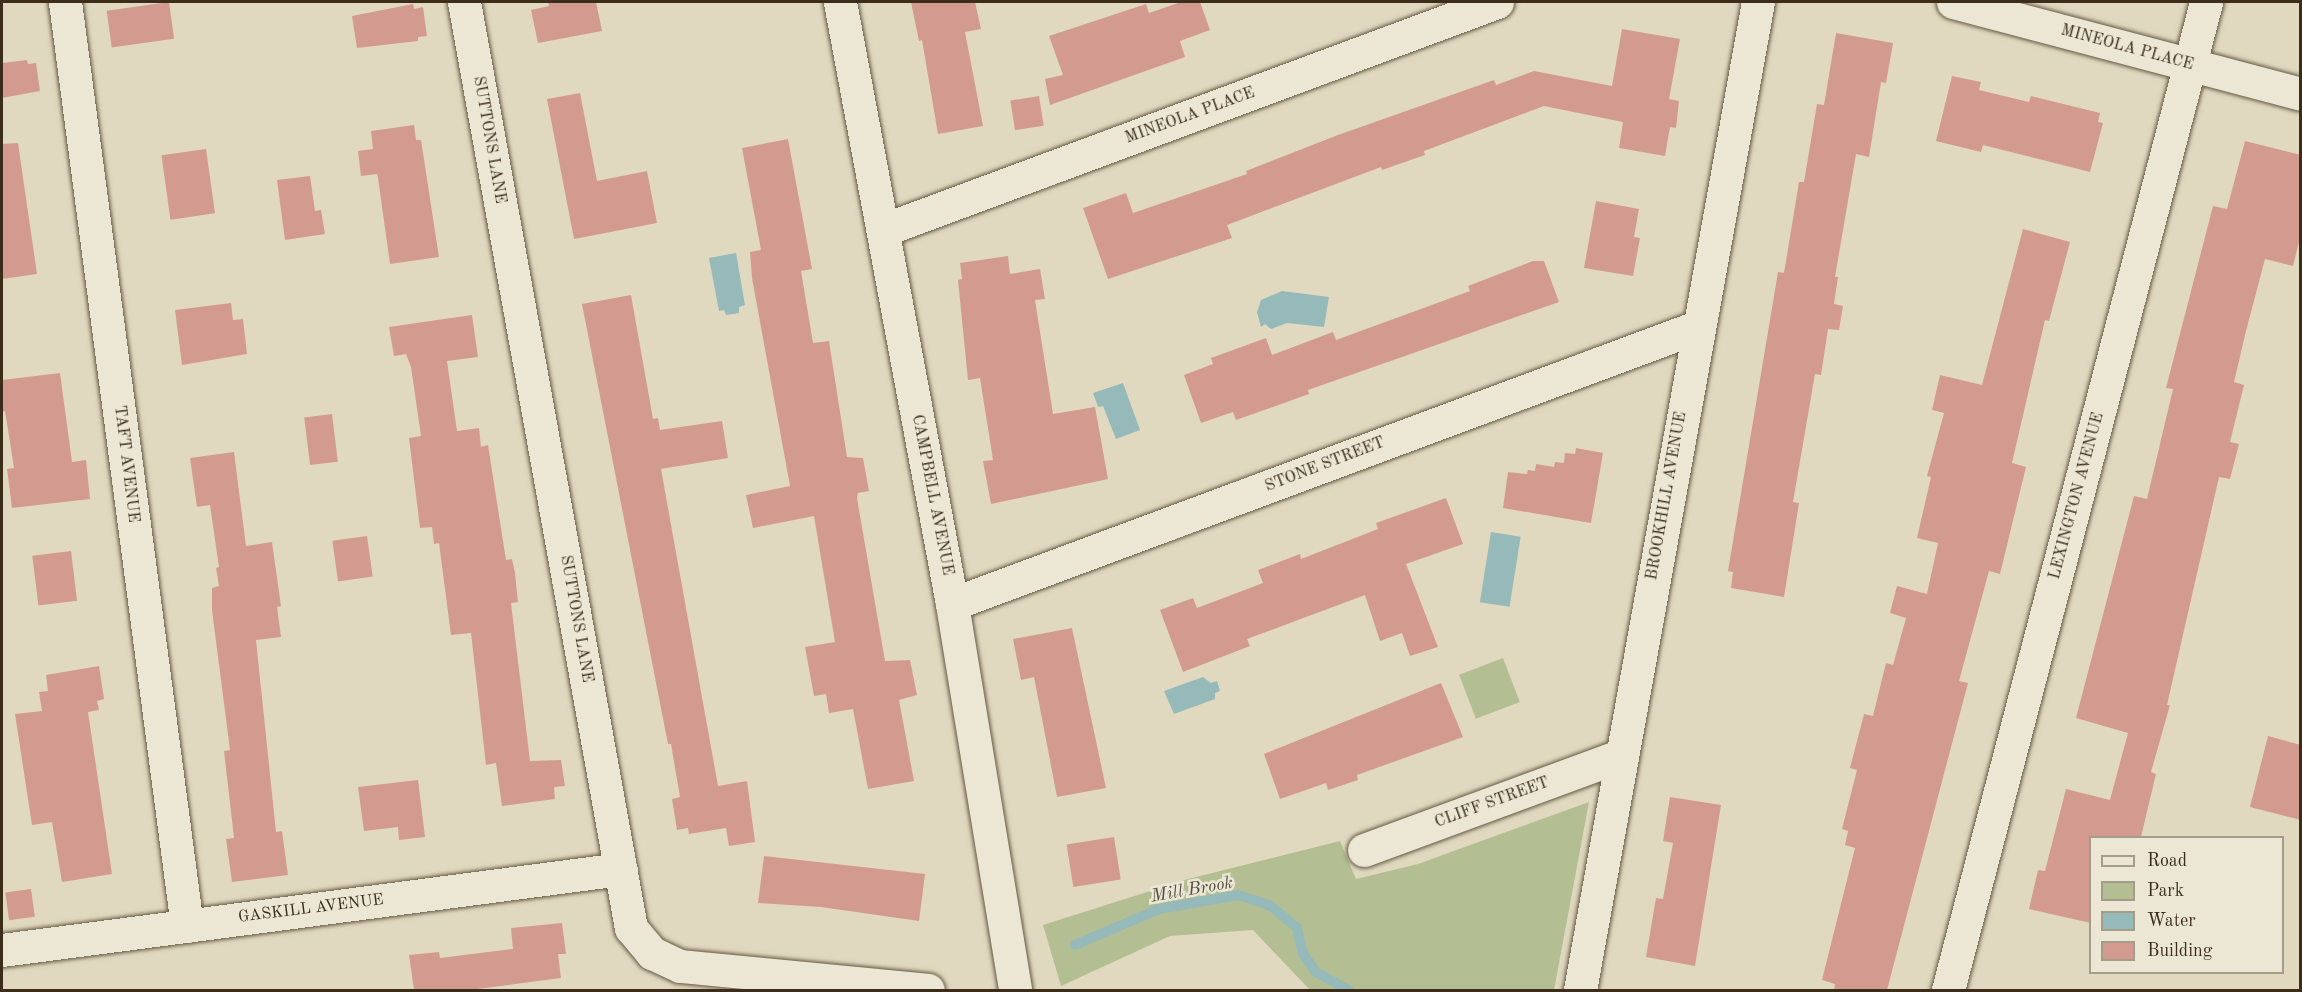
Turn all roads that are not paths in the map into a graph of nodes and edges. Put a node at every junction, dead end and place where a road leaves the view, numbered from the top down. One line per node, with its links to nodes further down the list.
1 (65, 2): 16 (street, TAFT AVENUE)
2 (464, 2): 15 (street, SUTTONS LANE)
3 (840, 2): 10 (street, CAMPBELL AVENUE)
4 (1497, 2): 10 (street, MINEOLA PLACE)
5 (1758, 2): 11 (street, BROOKHILL AVENUE)
6 (1953, 2): 8 (street, MINEOLA PLACE)
7 (2206, 2): 8 (street, LEXINGTON AVENUE)
8 (2189, 65): 9 (street, MINEOLA PLACE); 21 (street, LEXINGTON AVENUE)
9 (2301, 94)
10 (883, 230): 12 (street, CAMPBELL AVENUE)
11 (1697, 327): 12 (street, STONE STREET); 13 (street, BROOKHILL AVENUE)
12 (952, 604): 19 (street, CAMPBELL AVENUE)
13 (1620, 756): 14 (street, CLIFF STREET); 20 (street, BROOKHILL AVENUE)
14 (1364, 850)
15 (621, 869): 16 (street, GASKILL AVENUE); 18 (street, SUTTONS LANE)
16 (187, 926): 17 (street, GASKILL AVENUE)
17 (2, 950)
18 (928, 990)
19 (1015, 990)
20 (1580, 990)
21 (1948, 990)

